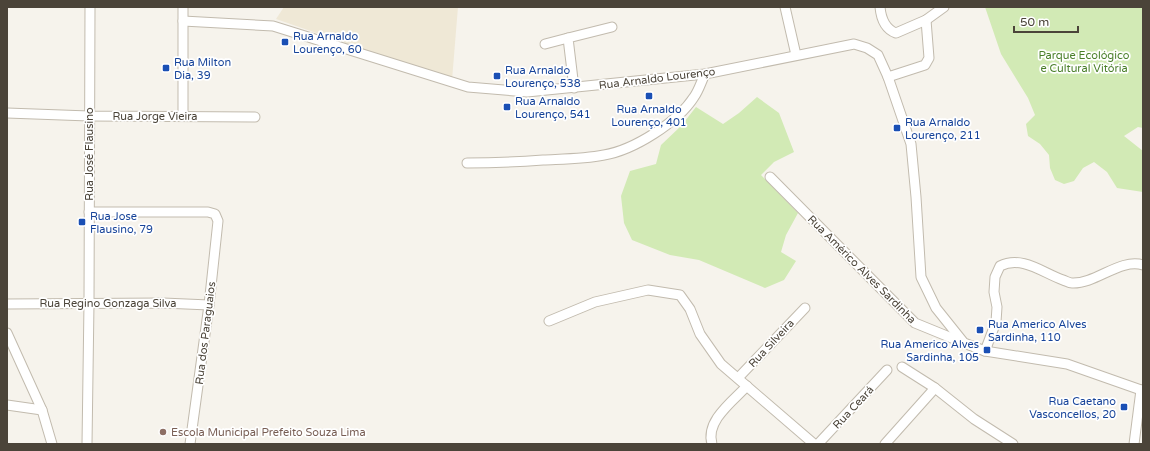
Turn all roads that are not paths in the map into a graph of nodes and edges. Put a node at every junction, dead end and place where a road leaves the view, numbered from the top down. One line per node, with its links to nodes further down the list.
1 (90, 7): 16 (street, Rua José Flausino)
2 (183, 7): 7 (street)
3 (785, 7): 11 (street)
4 (880, 7): 6 (street)
5 (944, 7): 6 (street)
6 (926, 20): 13 (street)
7 (183, 21): 14 (street, Rua Arnaldo Lourenço); 17 (street)
8 (612, 27): 9 (street)
9 (568, 38): 10 (street); 14 (street)
10 (545, 44)
11 (796, 55): 12 (street, Rua Arnaldo Lourenço); 13 (street, Rua Arnaldo Lourenço)
12 (705, 74): 14 (street, Rua Arnaldo Lourenço); 19 (street)
13 (888, 77): 30 (street, Rua Arnaldo Lourenço)
14 (574, 88)
15 (7, 113): 16 (street, Rua Jorge Vieira)
16 (89, 116): 17 (street, Rua Jorge Vieira); 21 (street, Rua José Flausino)
17 (183, 116): 18 (street, Rua Jorge Vieira)
18 (255, 117)
19 (467, 163)
20 (770, 177): 30 (street, Rua Américo Alves Sardinha)
21 (89, 212): 24 (street, Rua José Flausino); 26 (street, Rua dos Paraguaios)
22 (1143, 260): 23 (street)
23 (1143, 265): 31 (street)
24 (89, 302): 25 (street, Rua Regino Gonzaga Silva); 26 (street, Rua Regino Gonzaga Silva); 41 (street, Rua José Flausino)
25 (7, 304)
26 (208, 305): 42 (street, Rua dos Paraguaios)
27 (804, 308): 34 (street, Rua Silveira)
28 (548, 321): 34 (street)
29 (7, 333): 39 (street)
30 (964, 343): 31 (street)
31 (986, 350): 37 (street)
32 (902, 367): 36 (street)
33 (887, 370): 45 (street, Rua Ceará)
34 (738, 378): 35 (street)
35 (747, 386): 43 (street); 44 (street)
36 (935, 388): 46 (street); 47 (street)
37 (1142, 390): 48 (street)
38 (7, 405): 39 (street)
39 (42, 410): 40 (street)
40 (52, 444)
41 (87, 444)
42 (190, 444)
43 (712, 444)
44 (814, 444)
45 (818, 444)
46 (885, 444)
47 (1013, 444)
48 (1134, 444)

